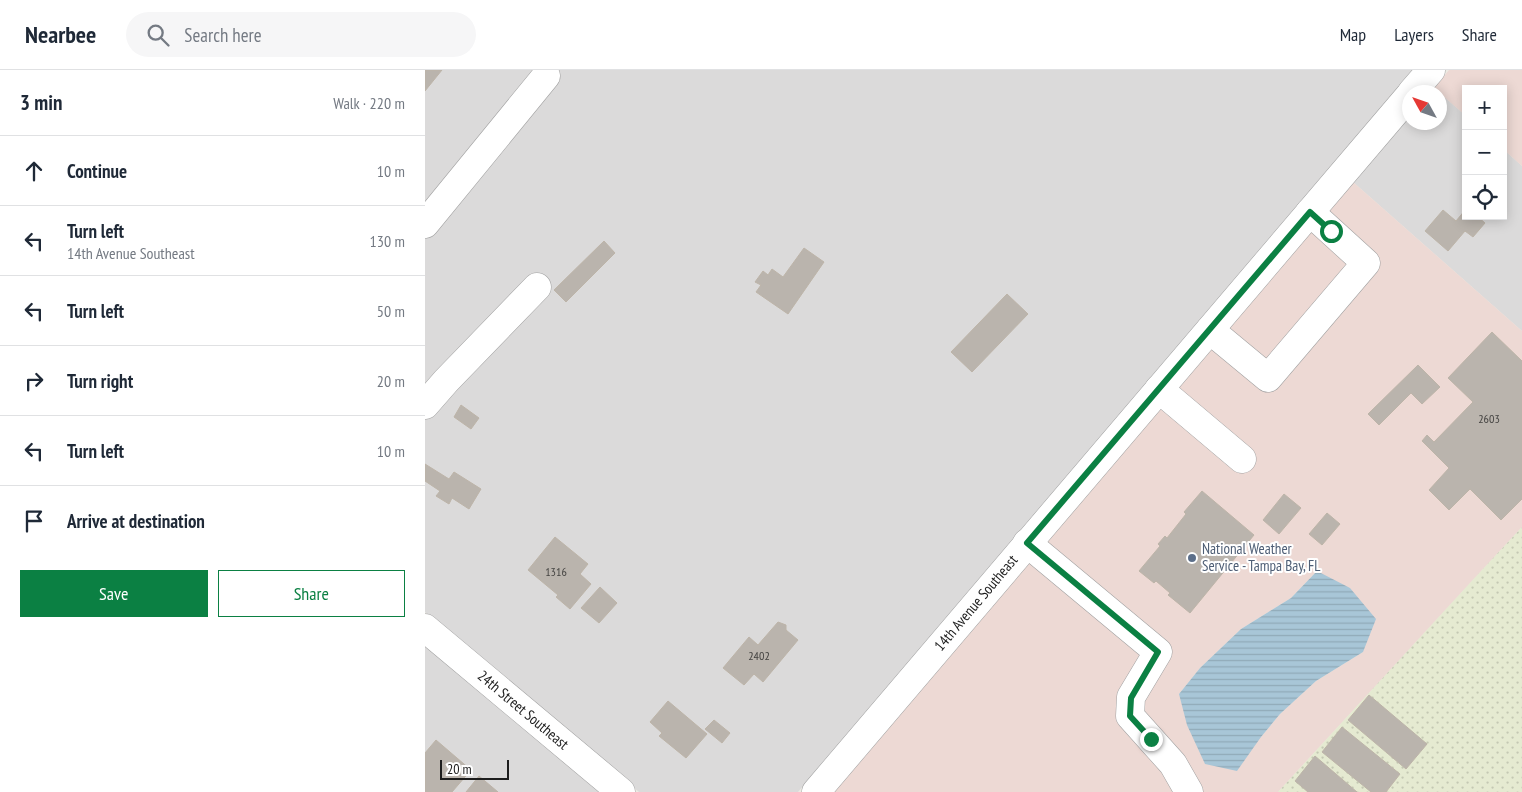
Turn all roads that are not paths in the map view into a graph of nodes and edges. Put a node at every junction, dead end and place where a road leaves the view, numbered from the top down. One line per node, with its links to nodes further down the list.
1 (1431, 70): 3 (street)
2 (546, 76): 6 (street)
3 (1418, 85)
4 (1402, 104): 5 (street, 14th Avenue Southeast)
5 (1310, 212): 8 (street, 14th Avenue Southeast); 8 (street)
6 (425, 224)
7 (537, 287): 10 (street)
8 (1210, 330): 9 (street, 14th Avenue Southeast)
9 (1159, 389): 11 (street); 12 (street, 14th Avenue Southeast)
10 (425, 405)
11 (1242, 459)
12 (1027, 543): 15 (street, 14th Avenue Southeast); 16 (street)
13 (425, 628): 14 (street, 24th Street Southeast)
14 (621, 792)
15 (816, 792)
16 (1189, 792)

